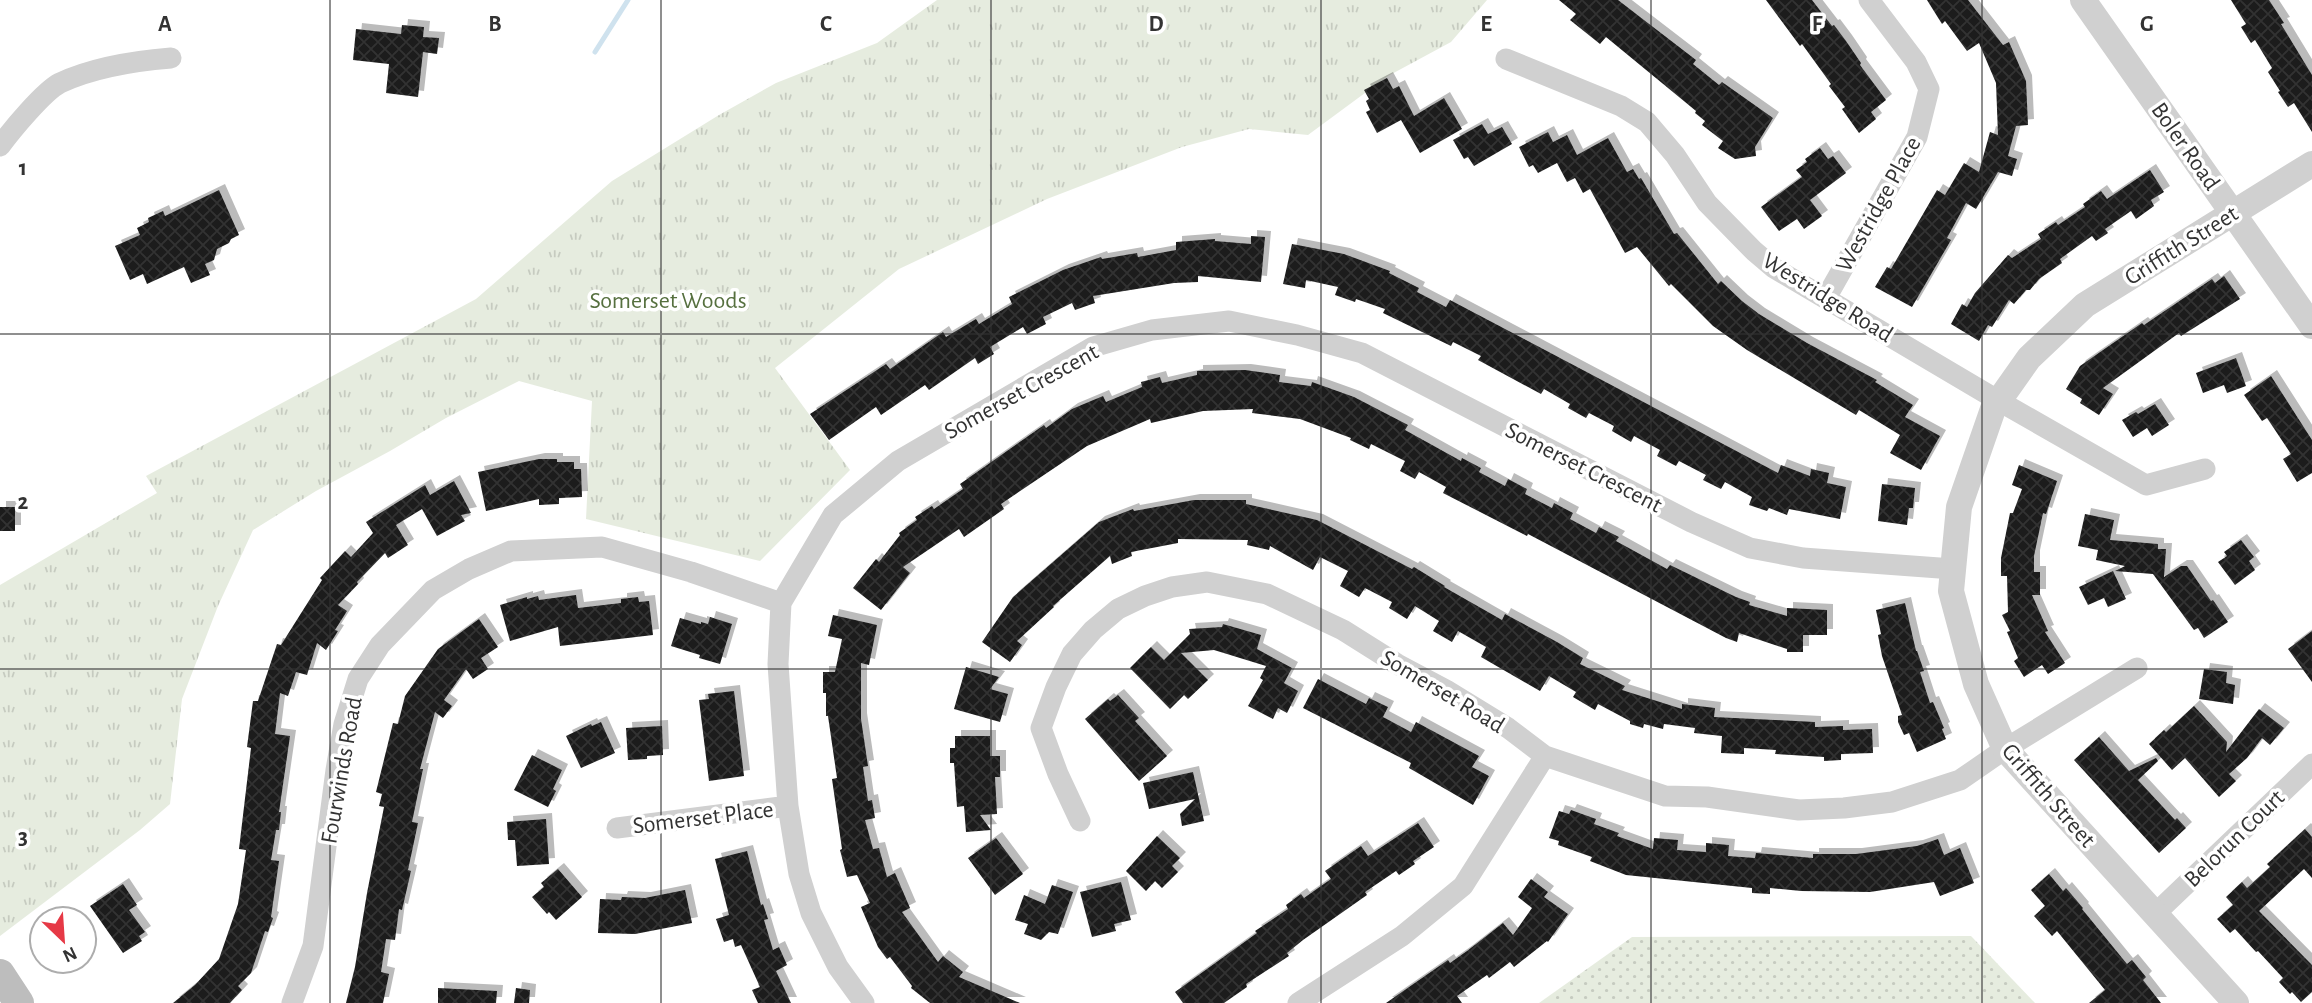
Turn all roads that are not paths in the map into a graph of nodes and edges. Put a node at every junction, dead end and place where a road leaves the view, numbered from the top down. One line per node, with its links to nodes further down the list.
1 (1869, 0): 8 (street, Westridge Place)
2 (2084, 0): 7 (street, Boler Road)
3 (171, 58): 5 (street)
4 (1506, 59): 8 (street, Westridge Road)
5 (0, 146)
6 (2312, 164): 7 (street, Griffith Street)
7 (2233, 213): 9 (street, Boler Road); 10 (street, Griffith Street)
8 (1826, 298): 10 (street, Westridge Road)
9 (2312, 326)
10 (1998, 401): 11 (street, Westridge Road); 12 (street, Griffith Street)
11 (2205, 469)
12 (1953, 569): 13 (street, Somerset Crescent); 15 (street, Griffith Street)
13 (781, 603): 18 (street, Somerset Crescent); 24 (street, Fourwinds Road)
14 (2137, 668): 15 (street, Somerset Road)
15 (2005, 749): 16 (street, Somerset Road); 21 (street, Griffith Street)
16 (1545, 757): 19 (street, Somerset Road); 26 (street)
17 (2312, 764): 21 (street, Belorun Court)
18 (788, 806): 20 (street, Somerset Place); 25 (street, Somerset Crescent)
19 (1080, 821)
20 (617, 828)
21 (2157, 913): 27 (street, Griffith Street)
22 (0, 974): 23 (main road)
23 (19, 1003)
24 (292, 1003)
25 (864, 1003)
26 (1298, 1003)
27 (2236, 1003)

